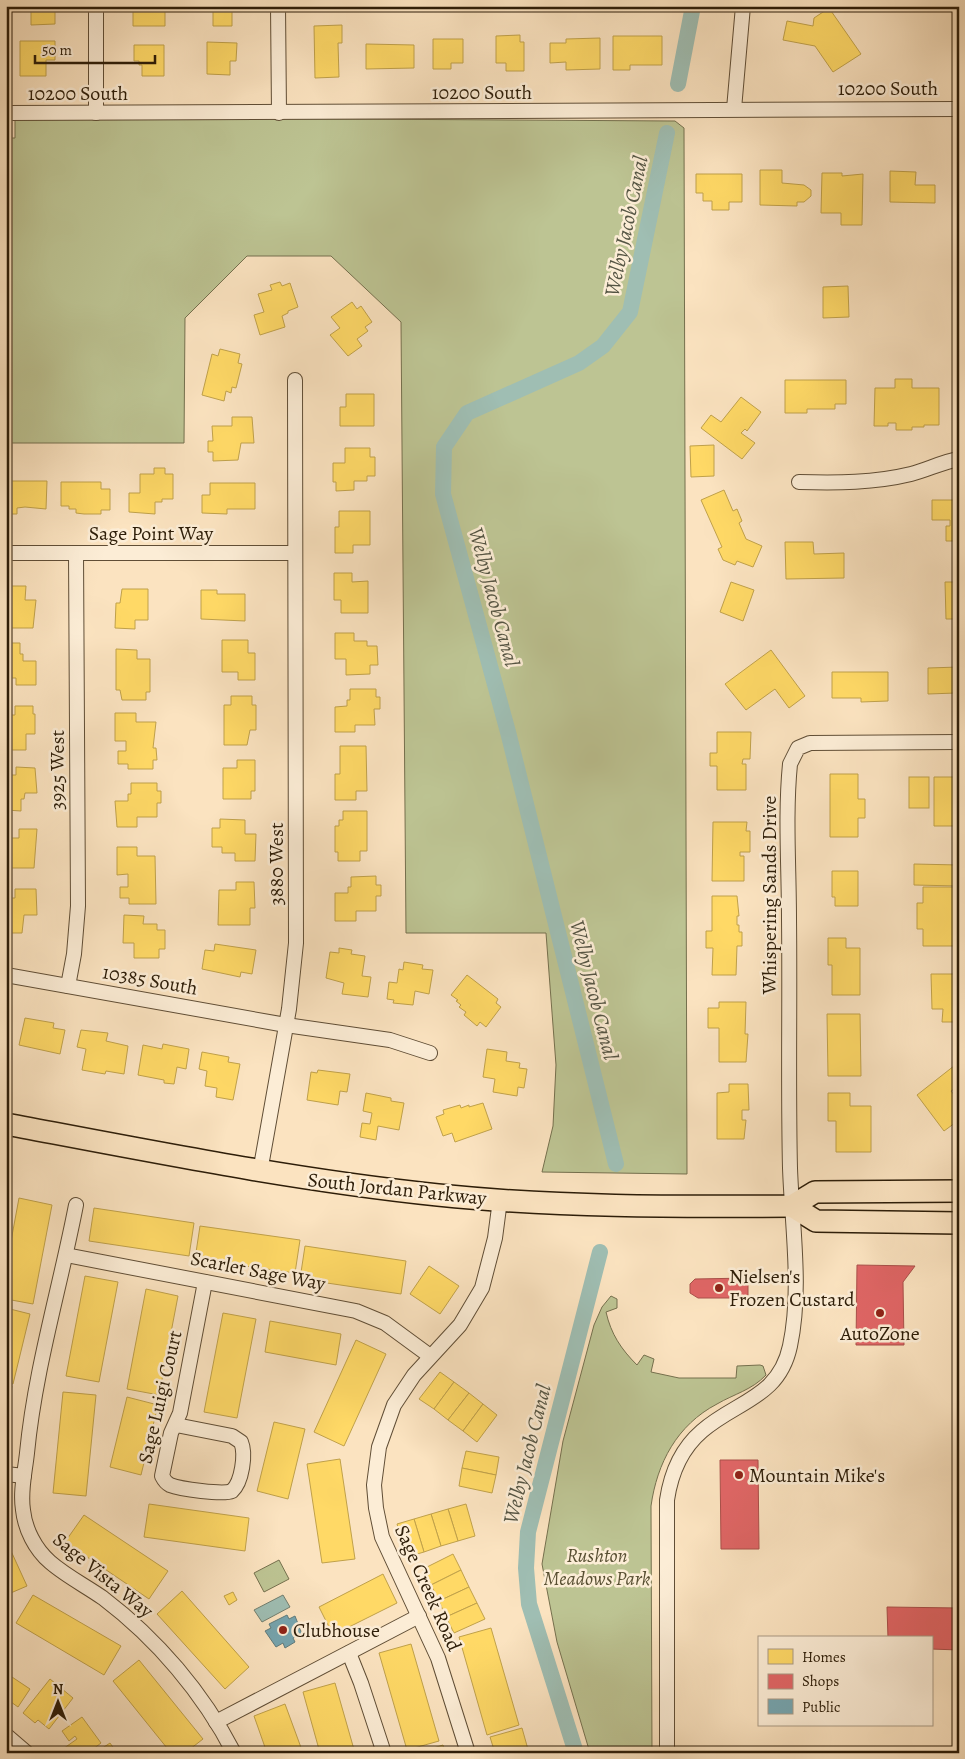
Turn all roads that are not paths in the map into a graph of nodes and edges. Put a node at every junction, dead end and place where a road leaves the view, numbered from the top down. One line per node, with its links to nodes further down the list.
1 (96, 6): 7 (street)
2 (278, 6): 8 (street)
3 (743, 6): 4 (street)
4 (734, 109): 5 (street, 10200 South); 8 (street, 10200 South)
5 (959, 109)
6 (6, 113): 7 (street, 10200 South)
7 (96, 113): 8 (street, 10200 South)
8 (279, 113)
9 (295, 380): 14 (street, 3880 West)
10 (959, 458): 11 (street)
11 (799, 482)
12 (6, 553): 13 (street, Sage Point Way)
13 (76, 553): 14 (street, Sage Point Way); 17 (street, 3925 West)
14 (295, 553): 18 (street, 3880 West)
15 (959, 742): 25 (street, Whispering Sands Drive)
16 (6, 975): 17 (street, 10385 South)
17 (68, 986): 18 (street, 10385 South)
18 (286, 1025): 19 (street, 10385 South); 21 (street, 3880 West)
19 (430, 1053)
20 (6, 1124): 21 (main road, South Jordan Parkway)
21 (260, 1172): 23 (main road, South Jordan Parkway)
22 (959, 1191): 25 (main road)
23 (500, 1200): 25 (main road, South Jordan Parkway); 29 (street, Sage Creek Road)
24 (76, 1205): 27 (street, Sage Vista Way)
25 (792, 1206): 26 (main road); 41 (street)
26 (959, 1223)
27 (66, 1255): 28 (street, Scarlet Sage Way); 32 (street, Sage Vista Way)
28 (205, 1282): 29 (street, Scarlet Sage Way); 30 (street, Sage Luigi Court)
29 (430, 1356): 33 (street, Sage Creek Road)
30 (176, 1425): 30 (street, Sage Luigi Court)
31 (6, 1474): 32 (street)
32 (24, 1476): 35 (street, Sage Vista Way)
33 (420, 1616): 34 (street); 40 (street, Sage Creek Road)
34 (349, 1653): 35 (street); 39 (street)
35 (216, 1722): 38 (street, Sage Vista Way)
36 (6, 1735): 37 (street)
37 (27, 1753)
38 (234, 1753)
39 (384, 1753)
40 (468, 1753)
41 (667, 1753)

